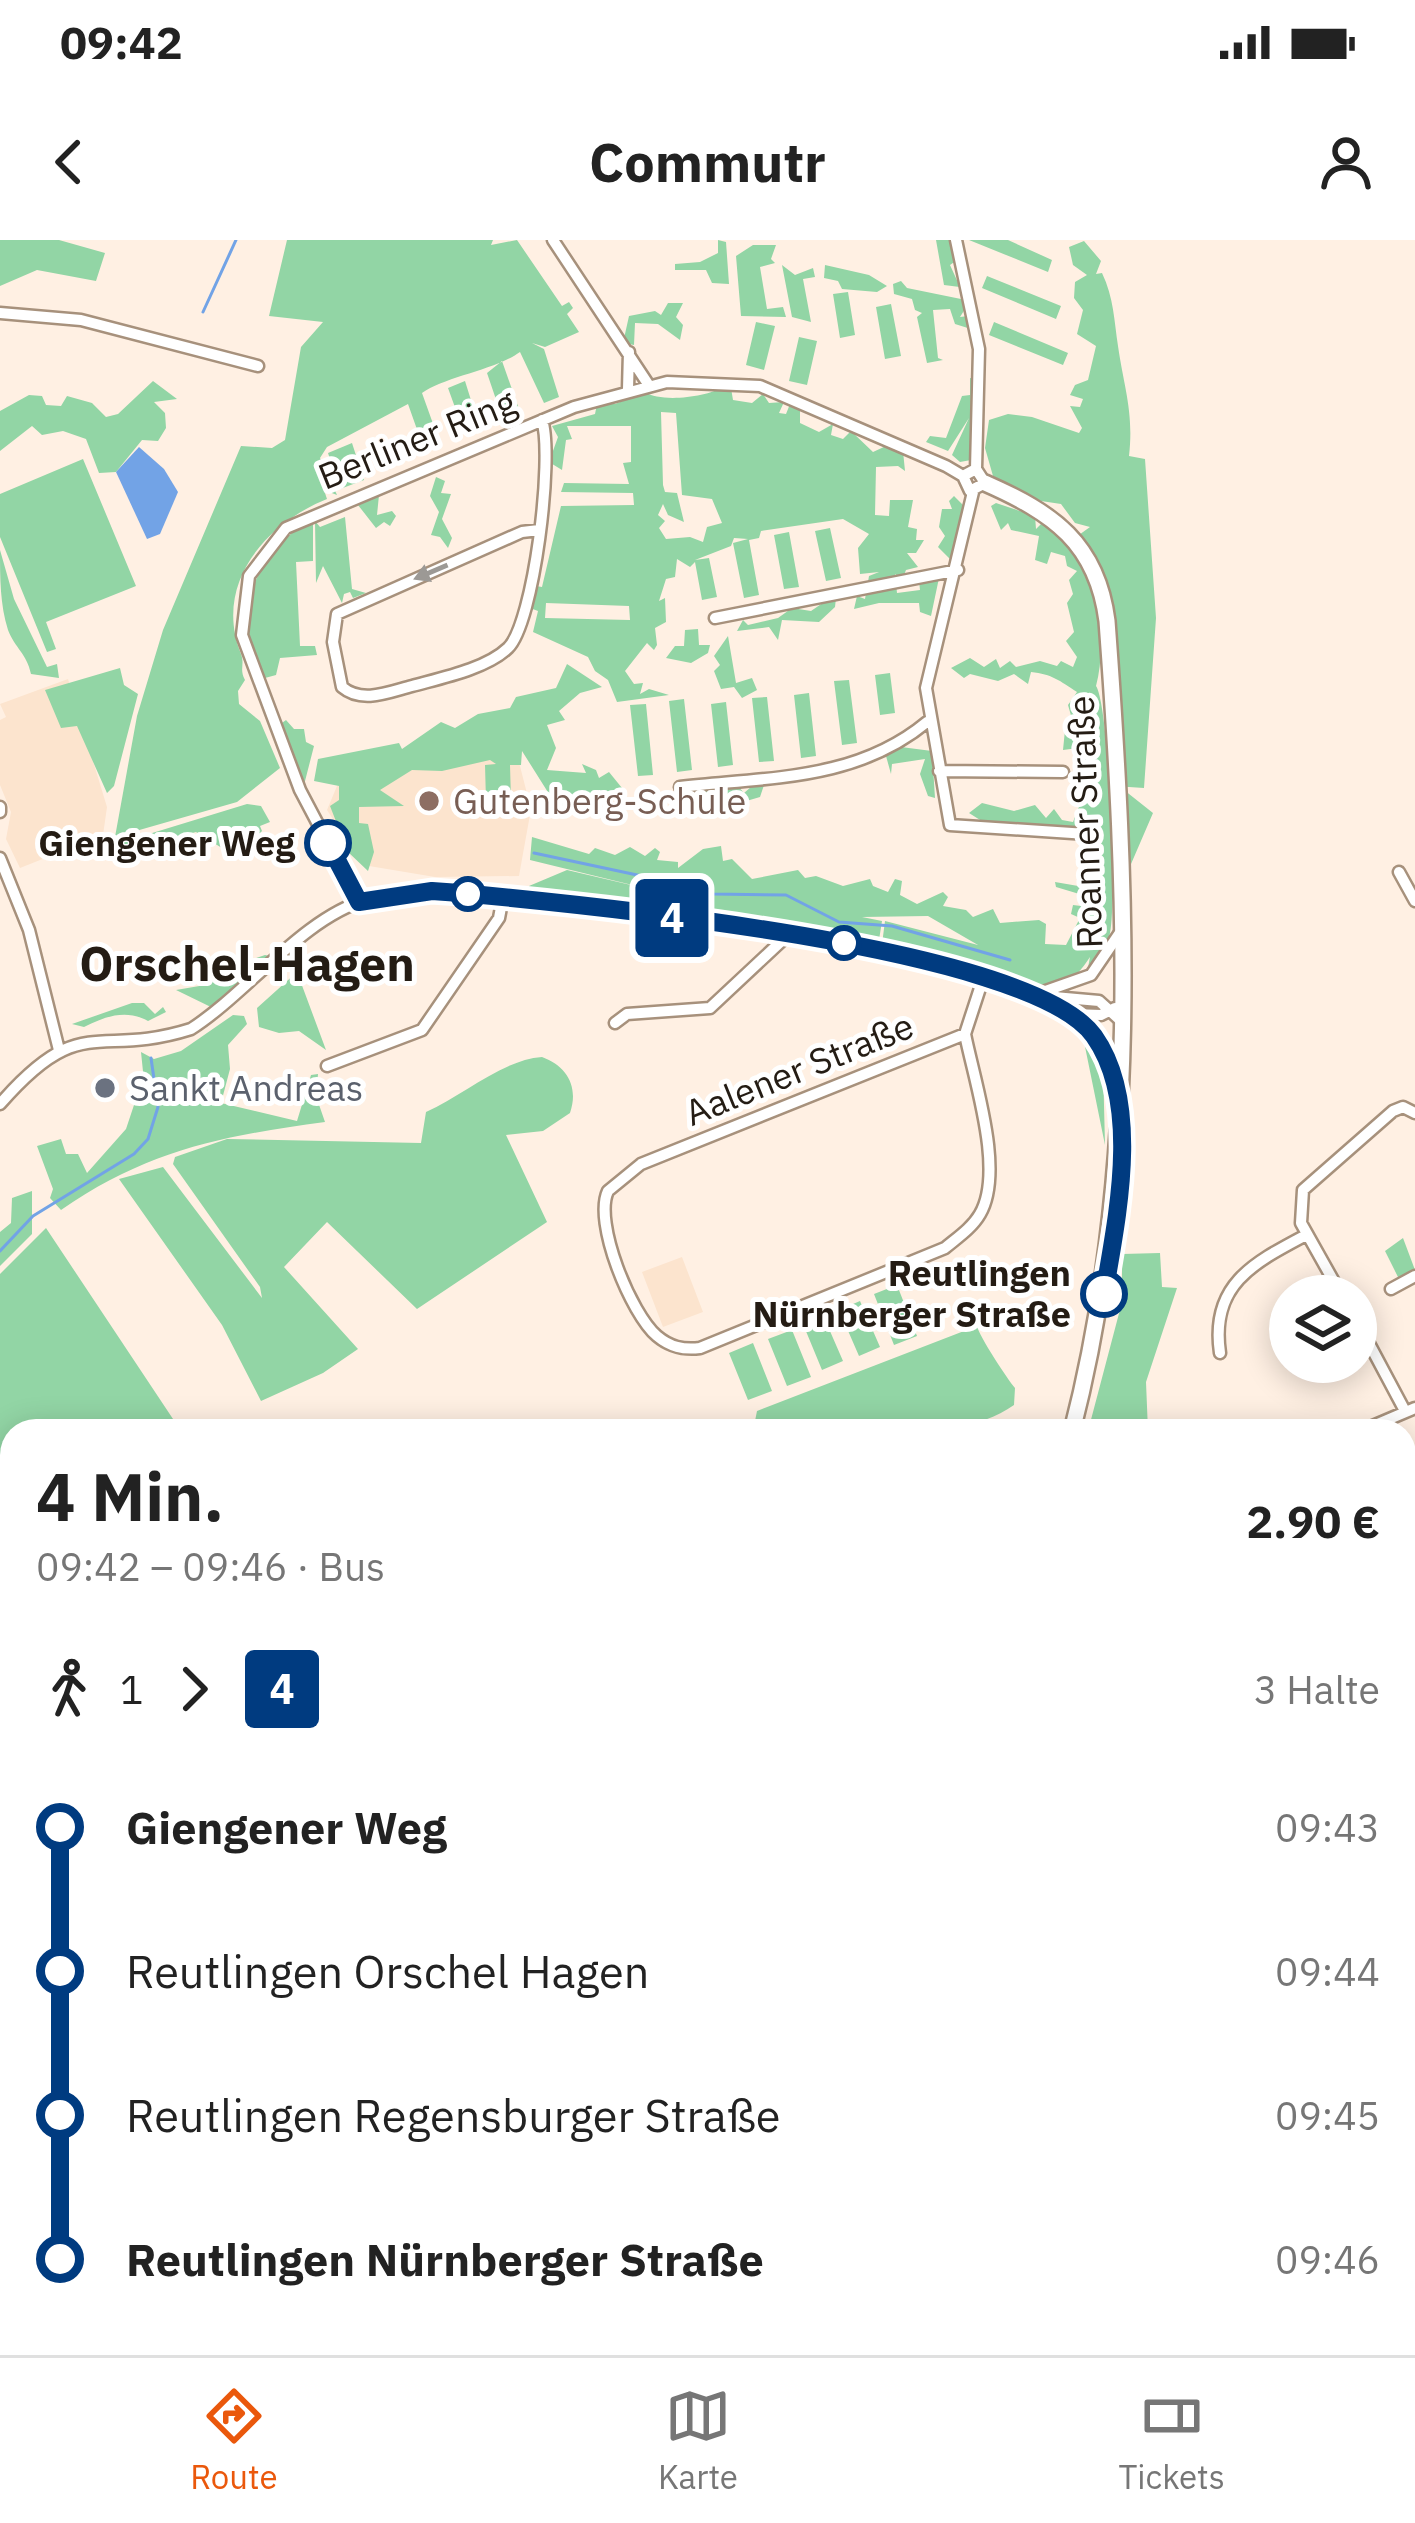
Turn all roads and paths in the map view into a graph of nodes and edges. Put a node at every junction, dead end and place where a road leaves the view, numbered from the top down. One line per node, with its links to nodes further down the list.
1 (553, 240): 4 (street)
2 (956, 240): 10 (street)
3 (0, 313): 5 (street)
4 (629, 352): 6 (street); 7 (street)
5 (258, 366)
6 (648, 384): 7 (street, Berliner Ring); 9 (street, Berliner Ring)
7 (628, 389): 8 (street, Berliner Ring)
8 (542, 420): 11 (street); 23 (street, Berliner Ring)
9 (963, 476): 10 (street); 10 (street)
10 (978, 481): 12 (street); 25 (street, Roanner Straße)
11 (539, 530): 11 (street, one-way to 11)
12 (958, 570): 13 (street); 14 (street)
13 (715, 618)
14 (928, 722): 15 (street); 17 (street)
15 (938, 771): 16 (street); 18 (street)
16 (1063, 772)
17 (680, 787)
18 (1087, 834)
19 (0, 858): 32 (street)
20 (1399, 872): 22 (street)
21 (503, 897): 23 (street); 24 (street); 33 (street)
22 (1415, 901)
23 (359, 902): 32 (street)
24 (789, 934): 26 (street); 30 (street)
25 (1119, 934): 27 (street); 28 (street, Roanner Straße)
26 (983, 979): 27 (street); 31 (street, Aalener Straße)
27 (1034, 995): 28 (street); 29 (street)
28 (1117, 1010): 29 (street); 34 (street, Roanner Straße)
29 (1072, 1013): 34 (street)
30 (615, 1023)
31 (964, 1034): 31 (street, Aalener Straße)
32 (59, 1050): 35 (street)
33 (327, 1066)
34 (1120, 1099): 44 (street, Roanner Straße)
35 (0, 1104)
36 (1414, 1111): 37 (street)
37 (1306, 1234): 38 (street); 41 (street)
38 (1330, 1275)
39 (1415, 1276): 40 (street)
40 (1391, 1289)
41 (1220, 1353)
42 (1377, 1354): 43 (street)
43 (1410, 1410)
44 (1075, 1419)

